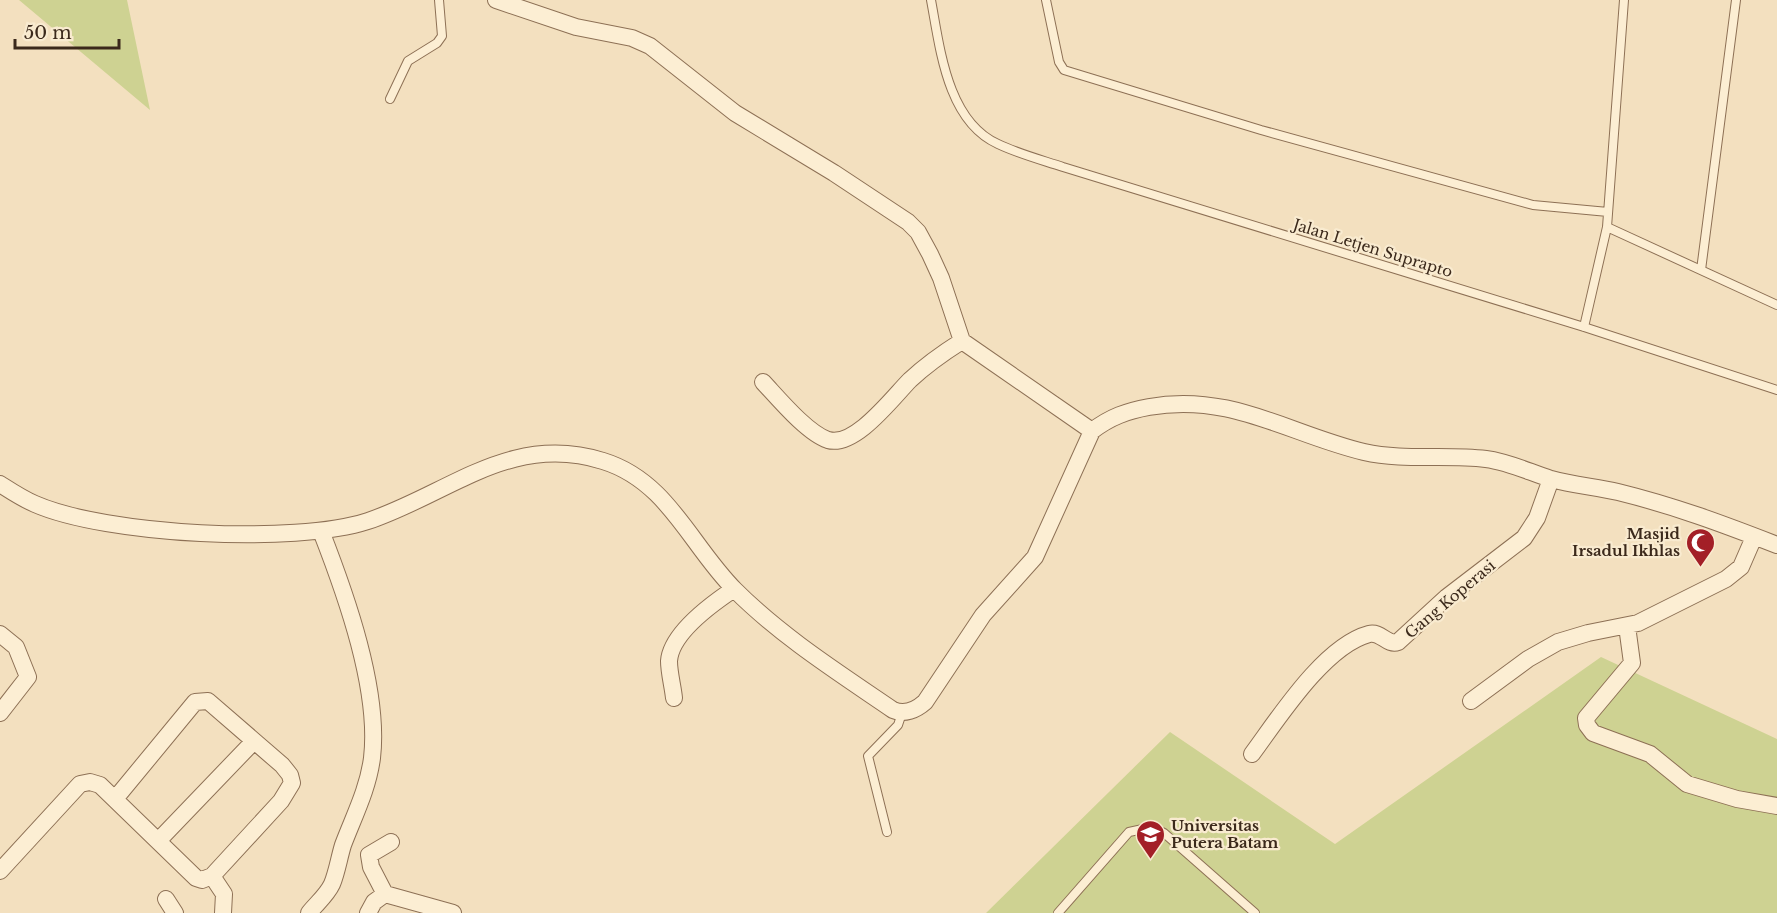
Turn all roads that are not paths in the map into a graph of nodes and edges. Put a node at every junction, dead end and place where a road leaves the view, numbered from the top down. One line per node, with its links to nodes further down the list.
1 (439, 0): 7 (lane)
2 (496, 0): 13 (street)
3 (931, 0): 12 (lane, Jalan Letjen Suprapto)
4 (1046, 0): 8 (lane)
5 (1624, 0): 8 (lane)
6 (1736, 0): 10 (lane)
7 (390, 99)
8 (1608, 213): 9 (lane)
9 (1607, 227): 10 (lane); 12 (lane)
10 (1701, 270): 11 (lane)
11 (1777, 305)
12 (1584, 327): 15 (lane, Jalan Letjen Suprapto)
13 (962, 341): 14 (street); 16 (street)
14 (763, 382)
15 (1777, 390)
16 (1092, 431): 17 (street); 27 (street)
17 (1551, 479): 20 (street); 30 (street, Gang Koperasi)
18 (0, 484): 19 (street)
19 (321, 531): 22 (street); 40 (street)
20 (1754, 537): 21 (street); 23 (street)
21 (1777, 545)
22 (734, 589): 25 (street); 27 (street)
23 (1627, 626): 26 (street); 32 (street)
24 (0, 634): 28 (street)
25 (674, 698)
26 (1471, 701)
27 (902, 713): 33 (lane)
28 (0, 714)
29 (254, 741): 31 (street); 34 (street); 37 (street)
30 (1252, 754)
31 (115, 799): 34 (street); 36 (street)
32 (1777, 806)
33 (887, 832)
34 (158, 841): 37 (street)
35 (391, 842): 38 (street)
36 (0, 871)
37 (212, 876): 39 (street)
38 (385, 894): 41 (street); 42 (street)
39 (223, 913)
40 (309, 913)
41 (368, 913)
42 (453, 913)
43 (1058, 913): 44 (lane)
44 (1255, 913)

